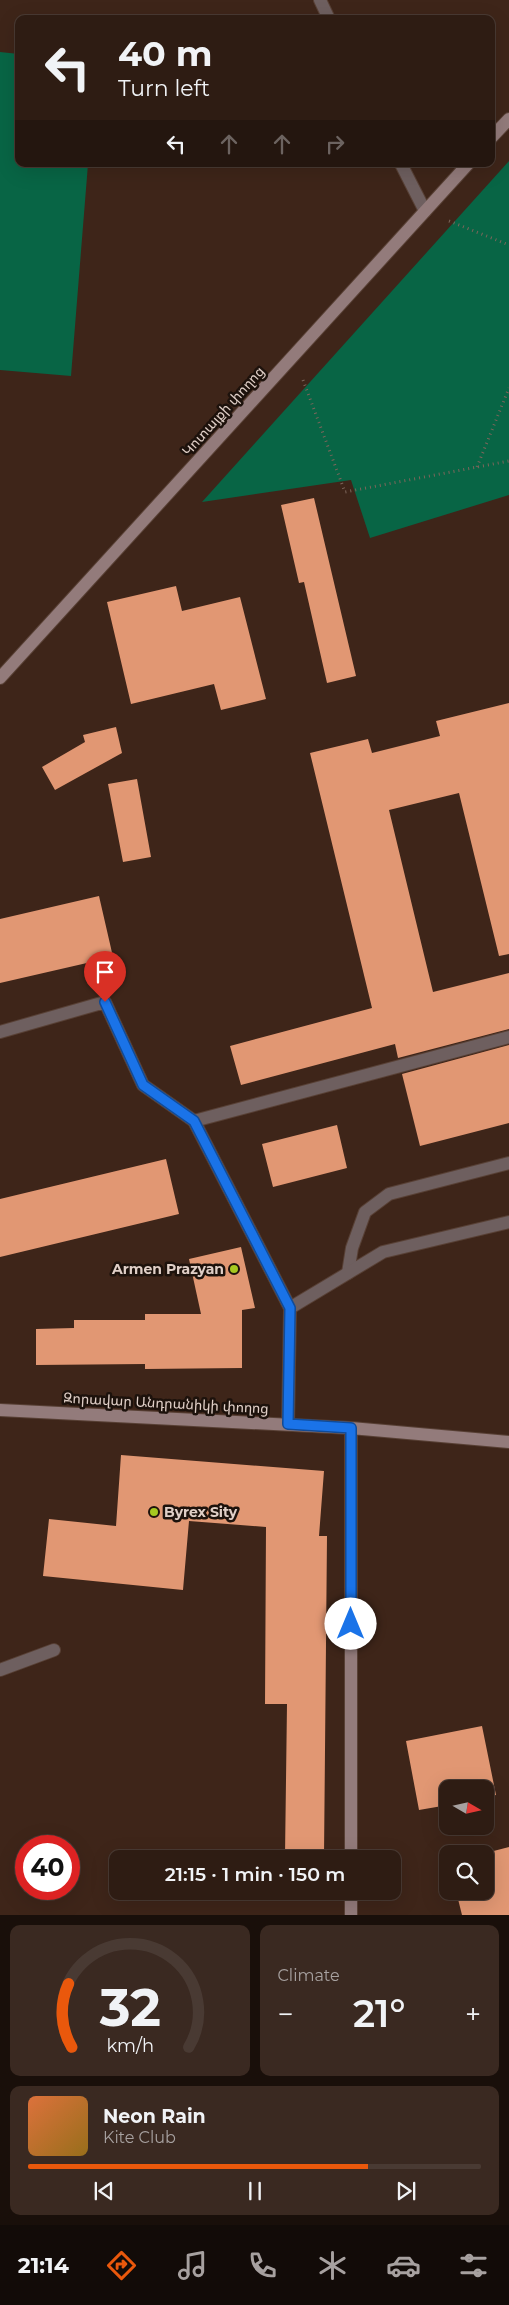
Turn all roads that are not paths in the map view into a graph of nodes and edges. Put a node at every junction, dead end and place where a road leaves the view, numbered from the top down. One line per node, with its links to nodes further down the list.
1 (320, 0): 2 (street)
2 (328, 15)
3 (509, 119): 4 (street)
4 (495, 134)
5 (403, 167): 7 (street)
6 (465, 167): 7 (street, Կոտայքի փողոց)
7 (425, 211): 8 (street, Կոտայքի փողոց)
8 (0, 678)
9 (0, 1032): 11 (street)
10 (509, 1037): 11 (street)
11 (194, 1121): 15 (street)
12 (509, 1163): 14 (street)
13 (509, 1222): 14 (street)
14 (348, 1273): 15 (street)
15 (290, 1308): 17 (street)
16 (0, 1410): 17 (street, Զորավար Անդրանիկի փողոց)
17 (288, 1424): 18 (street, Զորավար Անդրանիկի փողոց)
18 (351, 1428): 19 (street, Զորավար Անդրանիկի փողոց); 22 (street)
19 (509, 1442)
20 (54, 1650): 21 (street)
21 (0, 1670)
22 (351, 1850)
23 (351, 1900): 24 (street)
24 (351, 1915)

